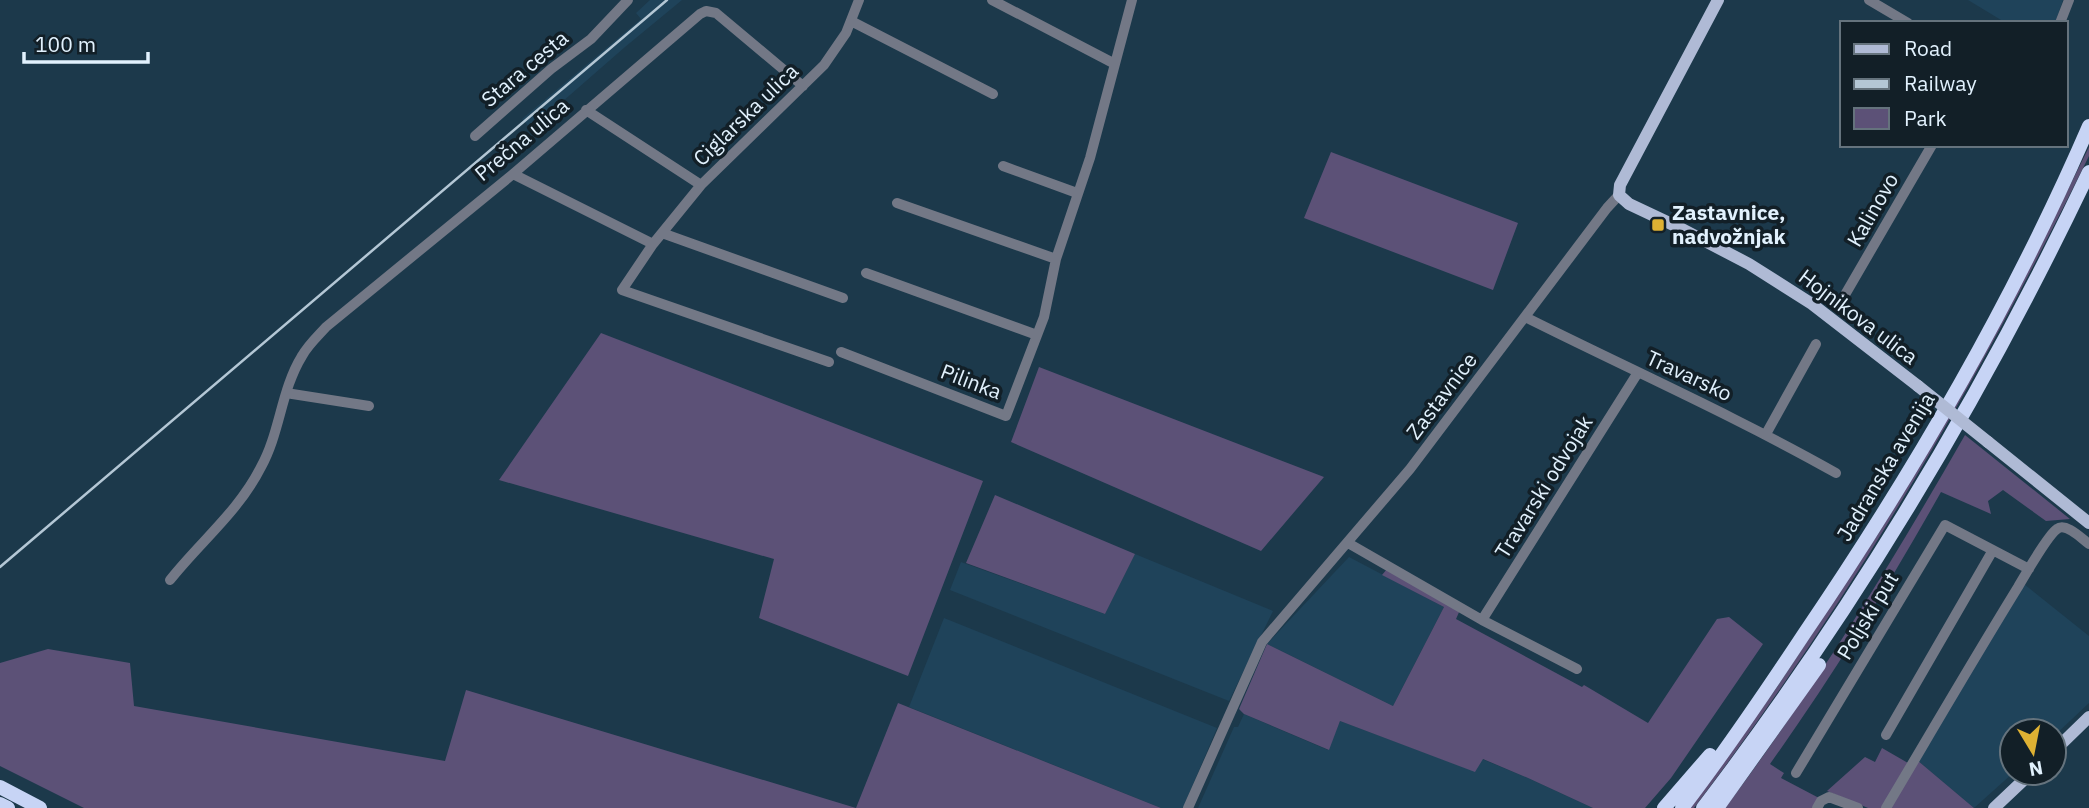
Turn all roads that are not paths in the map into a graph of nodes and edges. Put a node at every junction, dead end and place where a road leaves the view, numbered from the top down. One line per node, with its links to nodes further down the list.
1 (628, 0): 16 (street, Stara cesta)
2 (859, 0): 10 (street, Ciglarska ulica)
3 (992, 0): 11 (street)
4 (1132, 0): 11 (street, Pilinka)
5 (1718, 0): 23 (main road, Zastavnice)
6 (1869, 0): 8 (street)
7 (2069, 0): 9 (street)
8 (1905, 21)
9 (2061, 21)
10 (851, 22): 12 (street, Ciglarska ulica); 13 (street)
11 (1115, 64): 22 (street, Pilinka)
12 (803, 86): 14 (street, Prečna ulica); 21 (street, Ciglarska ulica)
13 (993, 94)
14 (586, 110): 20 (street, Prečna ulica); 21 (street)
15 (2089, 126): 50 (highway, Jadranska avenija)
16 (475, 136)
17 (1932, 147): 29 (street, Kalinovo)
18 (1003, 166): 22 (street)
19 (2089, 172): 47 (highway, Jadranska avenija)
20 (513, 174): 26 (street); 37 (street, Prečna ulica)
21 (701, 185): 25 (street, Ciglarska ulica)
22 (1077, 193): 27 (street, Pilinka)
23 (1619, 195): 31 (street, Zastavnice); 41 (main road, Hojnikova ulica, bridge)
24 (897, 203): 27 (street)
25 (662, 233): 26 (street, Ciglarska ulica); 30 (street)
26 (653, 244): 35 (street, Ciglarska ulica)
27 (1056, 259): 32 (street, Pilinka)
28 (866, 273): 32 (street)
29 (1846, 293)
30 (843, 298)
31 (1525, 317): 36 (street, Travarsko); 42 (street, Zastavnice)
32 (1037, 335): 34 (street, Pilinka)
33 (1816, 344): 39 (street)
34 (841, 352)
35 (828, 362)
36 (1637, 374): 39 (street, Travarsko); 48 (street, Travarski odvojak)
37 (286, 393): 38 (street); 46 (street, Prečna ulica)
38 (369, 406)
39 (1766, 434): 40 (street, Travarsko)
40 (1836, 473)
41 (2089, 523)
42 (1348, 543): 48 (street); 60 (street, Zastavnice)
43 (2089, 544): 45 (street)
44 (1993, 550): 45 (street, Poljski put); 52 (street); 54 (street, Poljski put)
45 (2029, 569): 67 (street)
46 (170, 580)
47 (1850, 602): 63 (highway, Jadranska avenija); 64 (highway)
48 (1482, 620): 49 (street)
49 (1577, 668)
50 (1778, 674): 61 (highway); 62 (highway, Jadranska avenija)
51 (2089, 717): 53 (main road)
52 (1886, 735)
53 (2068, 737)
54 (1796, 773)
55 (0, 787): 59 (highway)
56 (2016, 787): 68 (main road)
57 (0, 804): 58 (highway)
58 (8, 808)
59 (40, 808)
60 (1188, 808)
61 (1664, 808)
62 (1682, 808)
63 (1703, 808)
64 (1717, 808)
65 (1817, 808): 66 (street)
66 (1858, 808)
67 (1886, 808)
68 (1994, 808)

